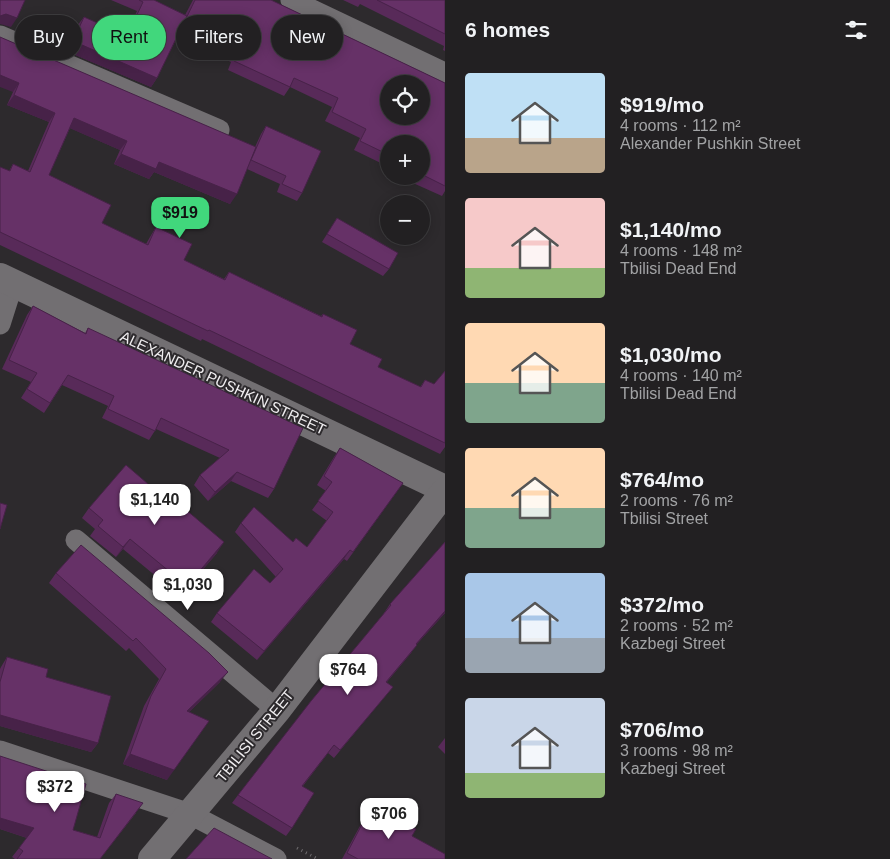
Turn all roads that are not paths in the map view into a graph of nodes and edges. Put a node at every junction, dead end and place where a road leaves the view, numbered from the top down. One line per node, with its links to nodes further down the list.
1 (291, 0): 3 (street)
2 (0, 36): 4 (street)
3 (445, 72)
4 (219, 130)
5 (6, 280): 6 (street); 7 (main road, ALEXANDER PUSHKIN STREET)
6 (0, 324)
7 (445, 490): 9 (main road, TBILISI STREET)
8 (76, 540): 9 (street)
9 (277, 710): 11 (main road, TBILISI STREET)
10 (0, 751): 11 (street)
11 (190, 814): 12 (main road, TBILISI STREET); 13 (street)
12 (152, 859)
13 (276, 859)

